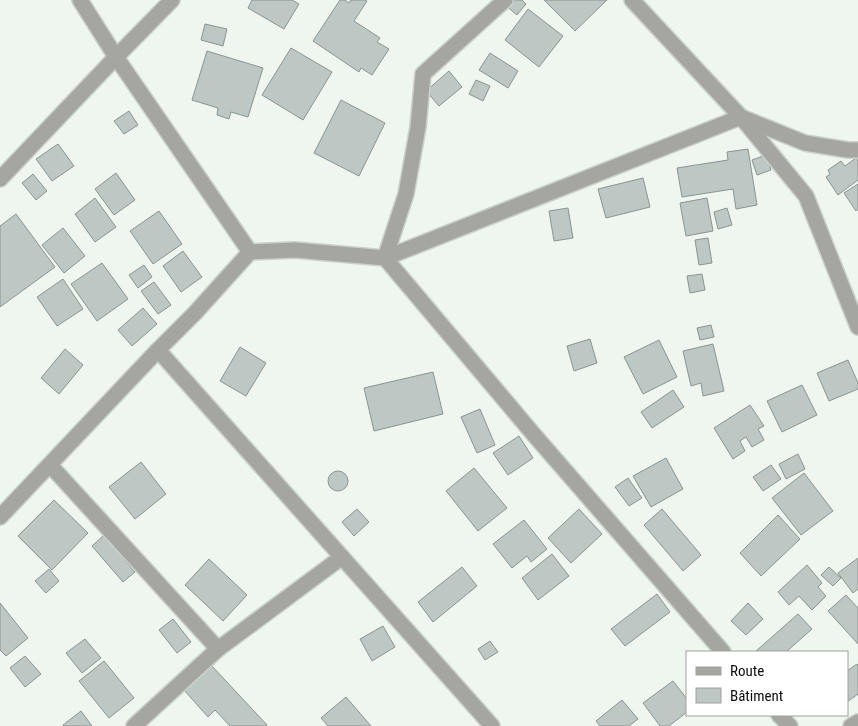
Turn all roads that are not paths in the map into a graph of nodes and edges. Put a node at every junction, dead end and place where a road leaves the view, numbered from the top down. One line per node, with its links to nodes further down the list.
1 (80, 0): 5 (street)
2 (172, 0): 5 (street)
3 (505, 0): 10 (street)
4 (632, 0): 6 (street)
5 (116, 57): 8 (street); 9 (street)
6 (741, 117): 7 (street); 10 (street); 11 (street)
7 (858, 150)
8 (0, 178)
9 (250, 252): 10 (street); 12 (street)
10 (385, 258): 17 (street)
11 (858, 327)
12 (158, 350): 13 (street); 15 (street)
13 (50, 465): 14 (street); 16 (street)
14 (0, 517)
15 (342, 557): 16 (street); 21 (street)
16 (218, 649): 20 (street)
17 (722, 651)
18 (780, 716): 22 (street)
19 (858, 722): 23 (street)
20 (134, 726)
21 (492, 726)
22 (790, 726)
23 (851, 726)

